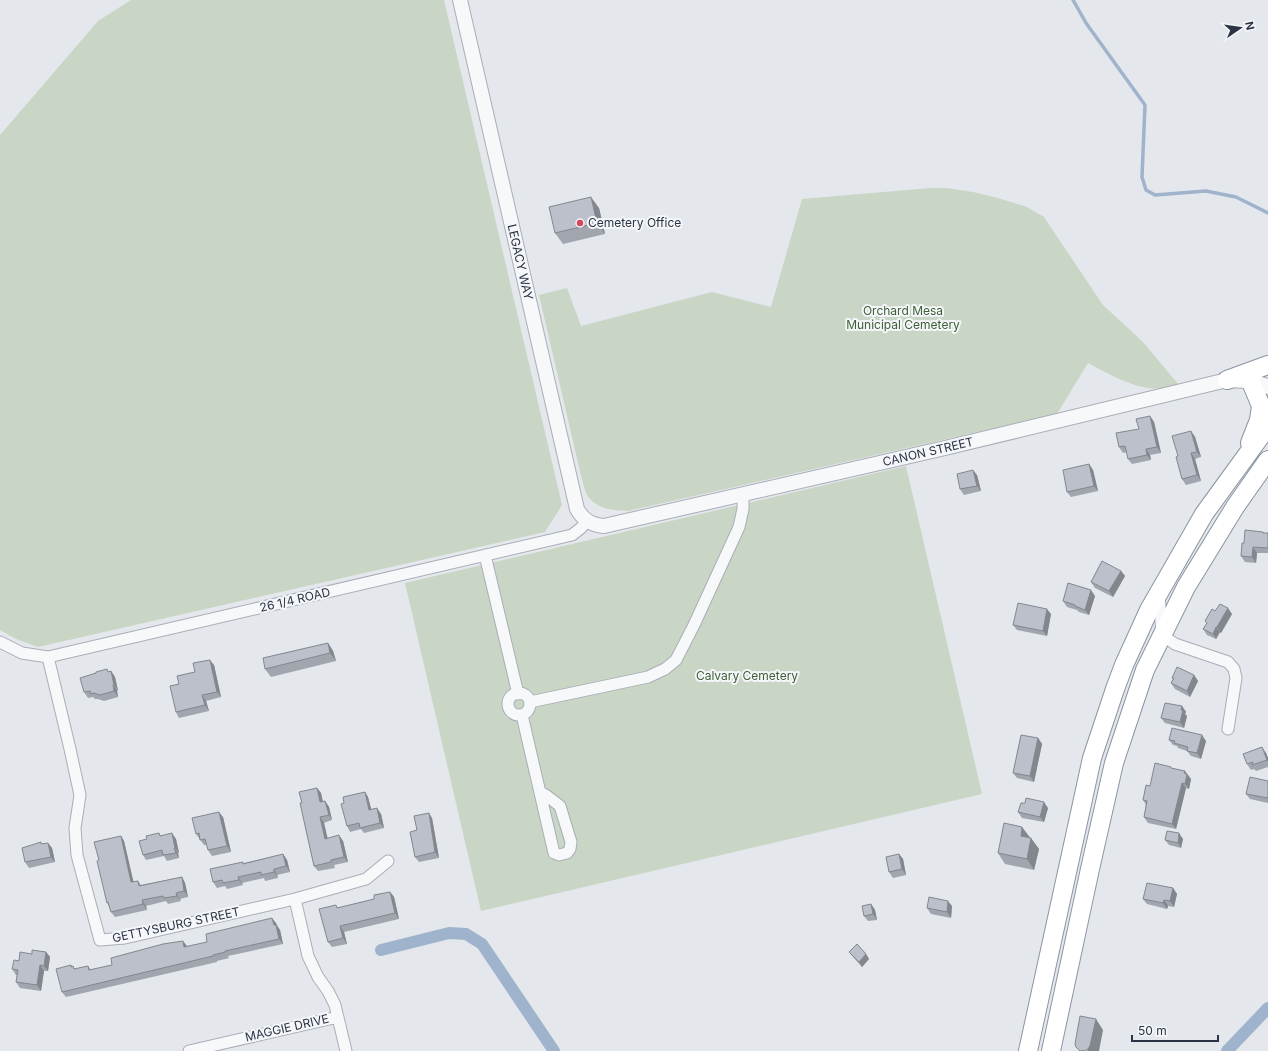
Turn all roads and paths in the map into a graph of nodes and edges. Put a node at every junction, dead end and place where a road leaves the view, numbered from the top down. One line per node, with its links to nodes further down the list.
1 (460, 0): 12 (street, LEGACY WAY)
2 (1268, 365): 3 (highway)
3 (1228, 380): 4 (street, CANON STREET); 11 (street, CANON STREET)
4 (1251, 382): 5 (street, CANON STREET); 7 (highway)
5 (1268, 387)
6 (1268, 429): 7 (highway)
7 (1243, 460): 14 (highway)
8 (1268, 460): 10 (highway)
9 (1268, 474): 10 (highway)
10 (1250, 485): 15 (highway)
11 (743, 494): 12 (street, CANON STREET); 19 (street)
12 (587, 521): 13 (street, 26 1/4 ROAD)
13 (485, 555): 17 (street, 26 1/4 ROAD); 18 (street)
14 (1159, 593): 15 (street); 28 (highway)
15 (1162, 636): 21 (street); 29 (highway)
16 (0, 642): 17 (street, 26 1/4 ROAD)
17 (48, 657): 24 (street, GETTYSBURG STREET)
18 (518, 694): 19 (street); 20 (street)
19 (530, 702): 20 (street)
20 (522, 715): 22 (street)
21 (1228, 729)
22 (540, 792): 22 (street)
23 (388, 861): 24 (street, GETTYSBURG STREET)
24 (296, 899): 25 (street)
25 (338, 1017): 26 (street, MAGGIE DRIVE); 27 (street)
26 (189, 1051)
27 (346, 1051)
28 (1028, 1051)
29 (1051, 1051)

